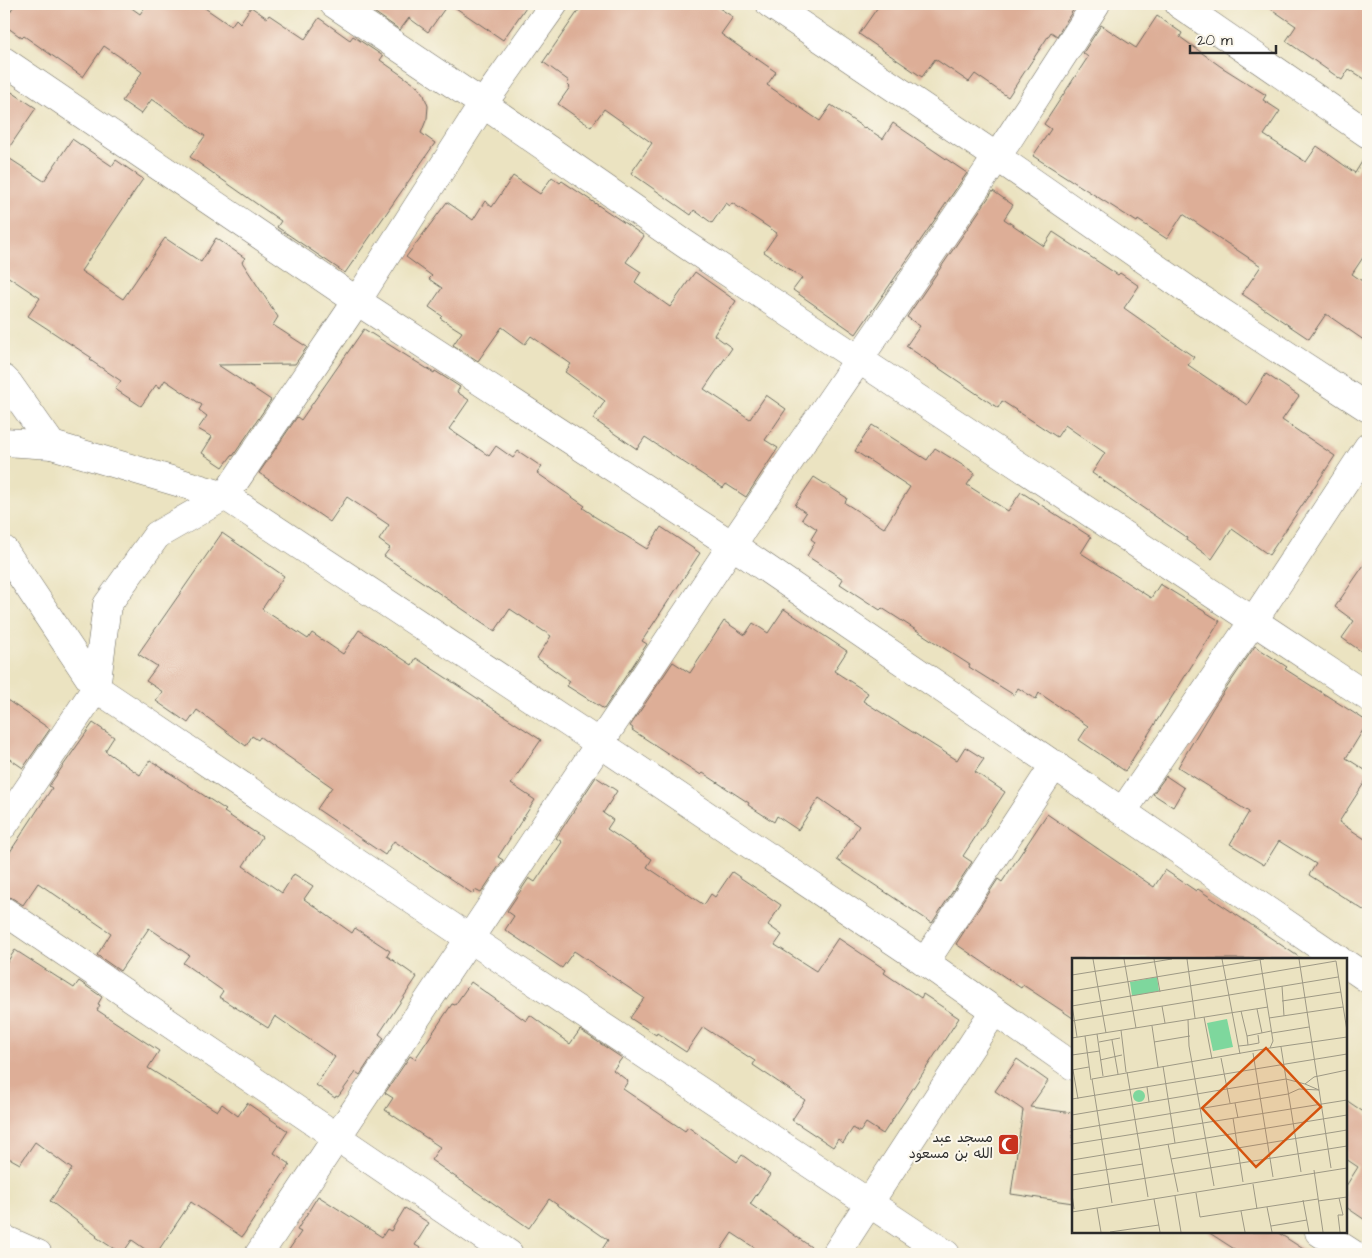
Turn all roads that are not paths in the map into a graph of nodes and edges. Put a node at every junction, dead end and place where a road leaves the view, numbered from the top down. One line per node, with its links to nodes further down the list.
1 (334, 4): 7 (street)
2 (554, 4): 7 (street)
3 (770, 4): 9 (street)
4 (1096, 4): 9 (street)
5 (1179, 4): 8 (street)
6 (4, 61): 10 (street)
7 (483, 104): 10 (street); 11 (street)
8 (1368, 134)
9 (997, 157): 11 (street); 13 (street)
10 (357, 300): 17 (street); 18 (street)
11 (860, 358): 18 (street); 20 (street)
12 (4, 379): 15 (street)
13 (1368, 408)
14 (4, 442): 15 (street)
15 (52, 445): 17 (street)
16 (1368, 447): 20 (street)
17 (225, 496): 21 (street); 23 (street)
18 (732, 545): 23 (street); 24 (street)
19 (4, 550): 21 (street)
20 (1254, 620): 22 (street); 25 (street)
21 (96, 688): 26 (street); 28 (street)
22 (1368, 697)
23 (599, 742): 28 (street); 30 (street)
24 (1055, 764): 25 (street); 30 (street)
25 (1123, 811): 29 (street)
26 (4, 825)
27 (4, 911): 35 (street)
28 (469, 938): 35 (street); 36 (street)
29 (1337, 958)
30 (924, 962): 33 (street)
31 (1347, 965): 32 (street)
32 (1368, 979)
33 (994, 1011): 34 (street); 36 (street)
34 (1072, 1065)
35 (338, 1137): 40 (street); 41 (street)
36 (869, 1203): 42 (street); 43 (street)
37 (1321, 1233): 44 (street)
38 (4, 1239): 39 (street)
39 (38, 1254)
40 (258, 1254)
41 (509, 1254)
42 (836, 1254)
43 (946, 1254)
44 (1353, 1254)

